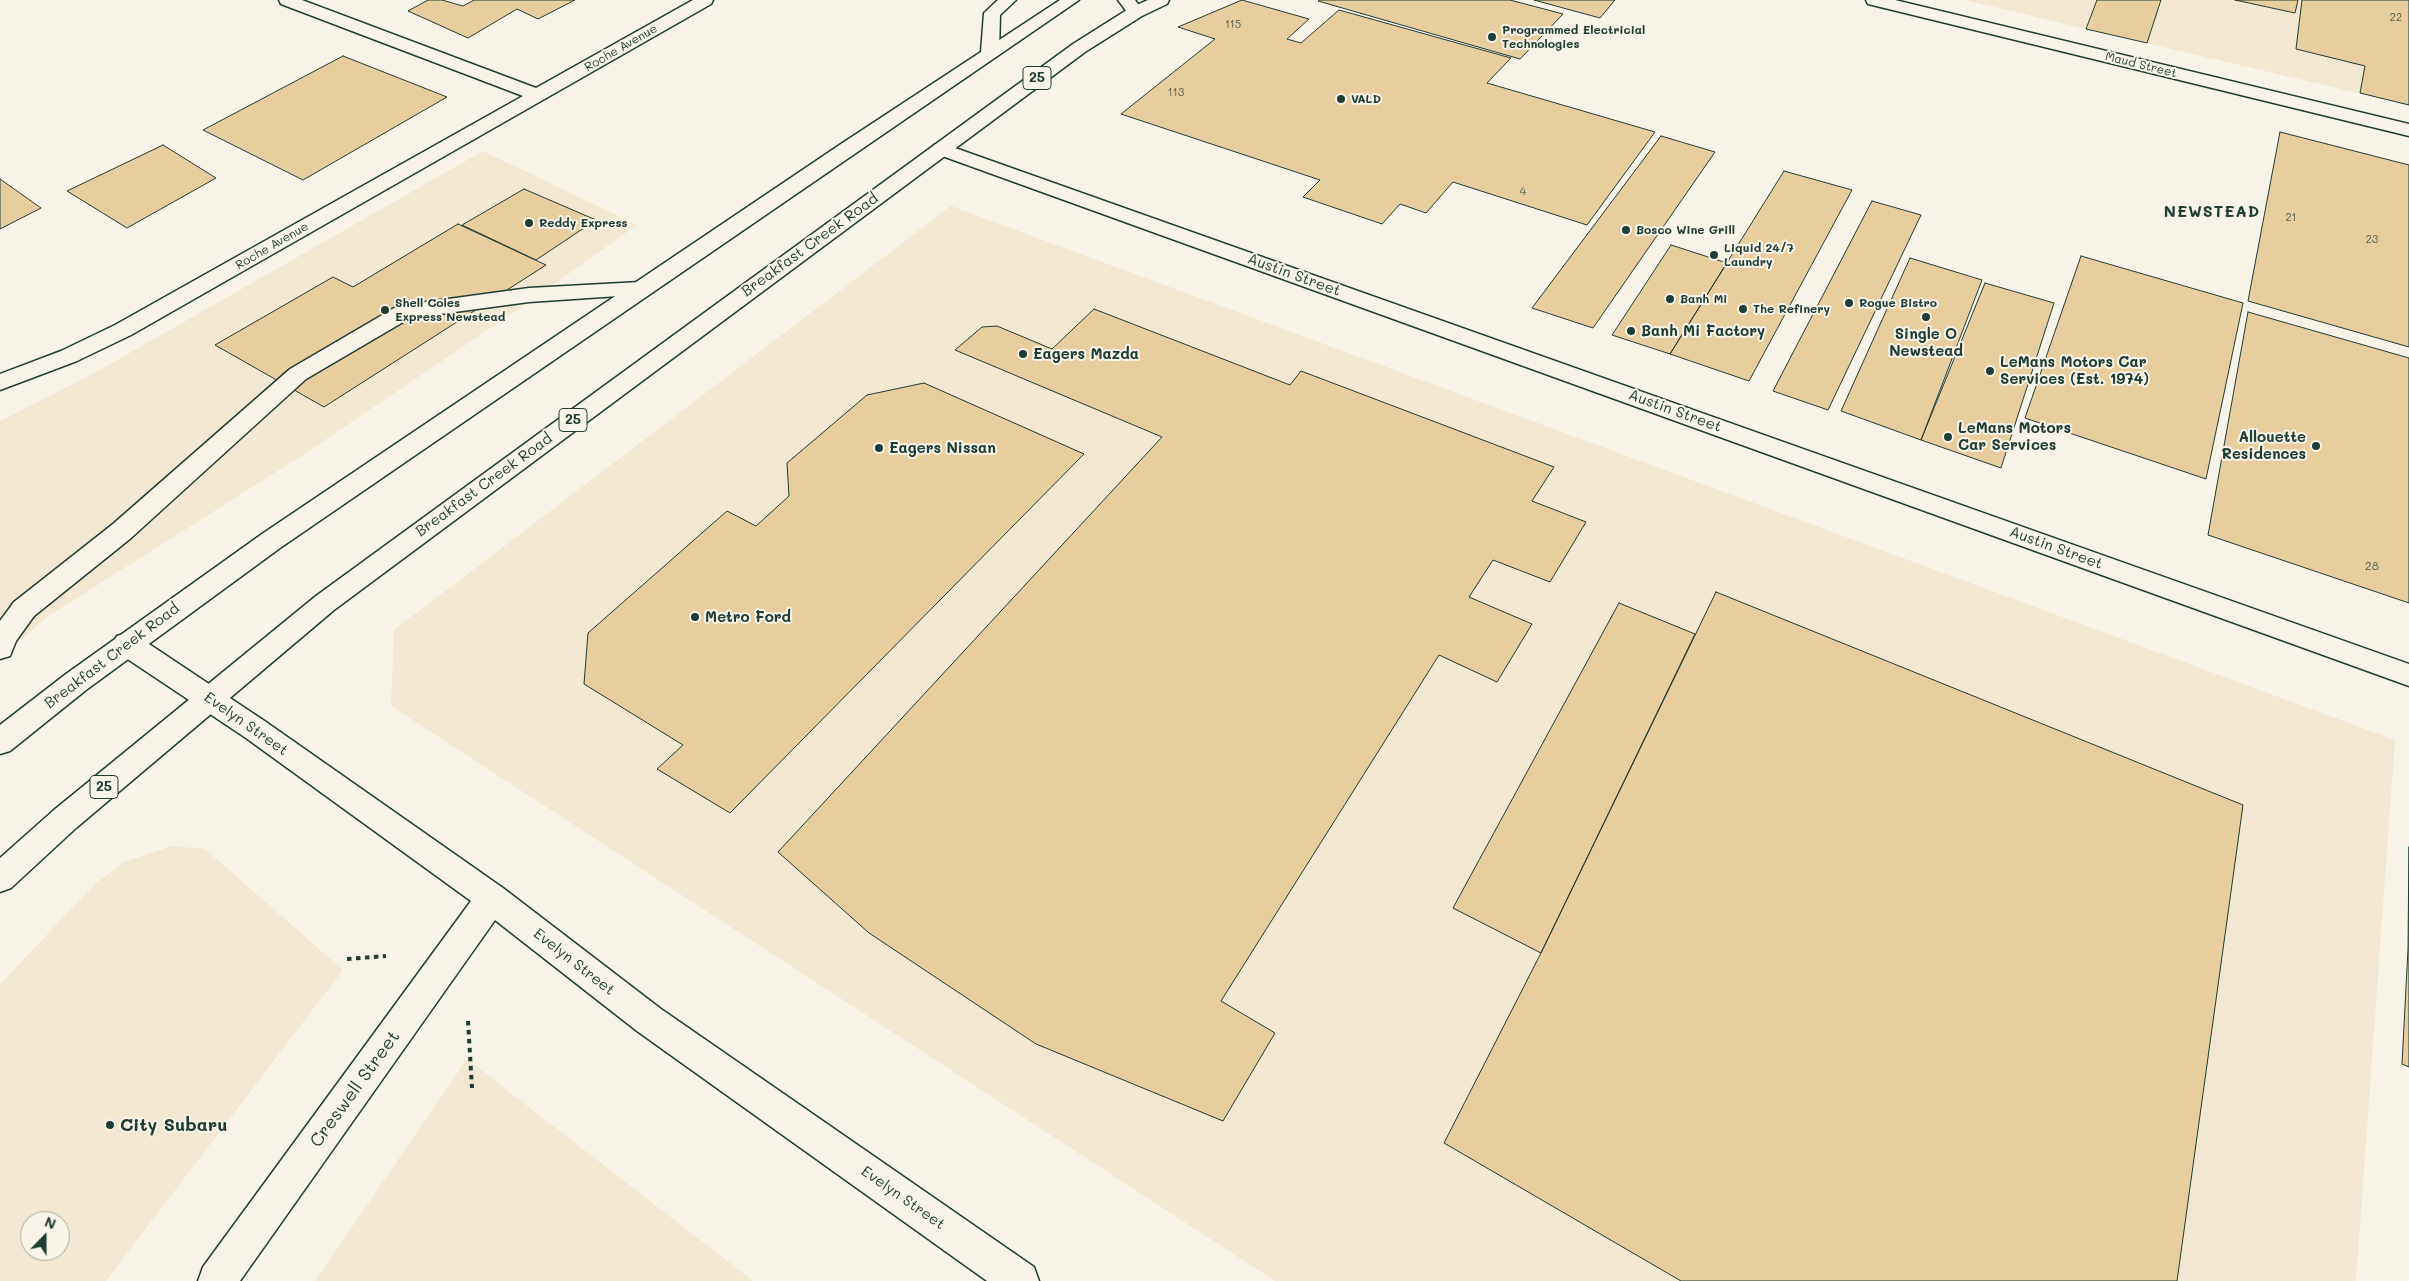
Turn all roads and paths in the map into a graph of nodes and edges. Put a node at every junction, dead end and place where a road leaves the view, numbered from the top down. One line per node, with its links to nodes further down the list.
1 (286, 0): 10 (street)
2 (705, 0): 10 (street, Roche Avenue)
3 (982, 0): 7 (street)
4 (1071, 0): 9 (street, Breakfast Creek Road)
5 (1161, 0): 8 (street, Breakfast Creek Road / 25)
6 (1874, 0): 11 (street, Maud Street)
7 (1003, 4): 9 (street)
8 (1131, 6): 12 (street, Breakfast Creek Road / 25)
9 (990, 52): 13 (street, Breakfast Creek Road)
10 (538, 95): 14 (street, Roche Avenue)
11 (2409, 130)
12 (941, 148): 17 (street, Austin Street); 18 (street, Breakfast Creek Road / 25)
13 (640, 289): 15 (street, Breakfast Creek Road); 16 (street)
14 (0, 382)
15 (127, 644): 18 (street, Evelyn Street); 19 (street, Breakfast Creek Road)
16 (0, 648)
17 (2409, 675)
18 (210, 699): 20 (street, Breakfast Creek Road / 25); 21 (street, Evelyn Street)
19 (0, 742)
20 (0, 878)
21 (492, 898): 26 (street, Creswell Street); 27 (street, Evelyn Street)
22 (388, 956): 23 (path)
23 (347, 959)
24 (468, 1018): 25 (path)
25 (472, 1088)
26 (217, 1281)
27 (1020, 1281)

